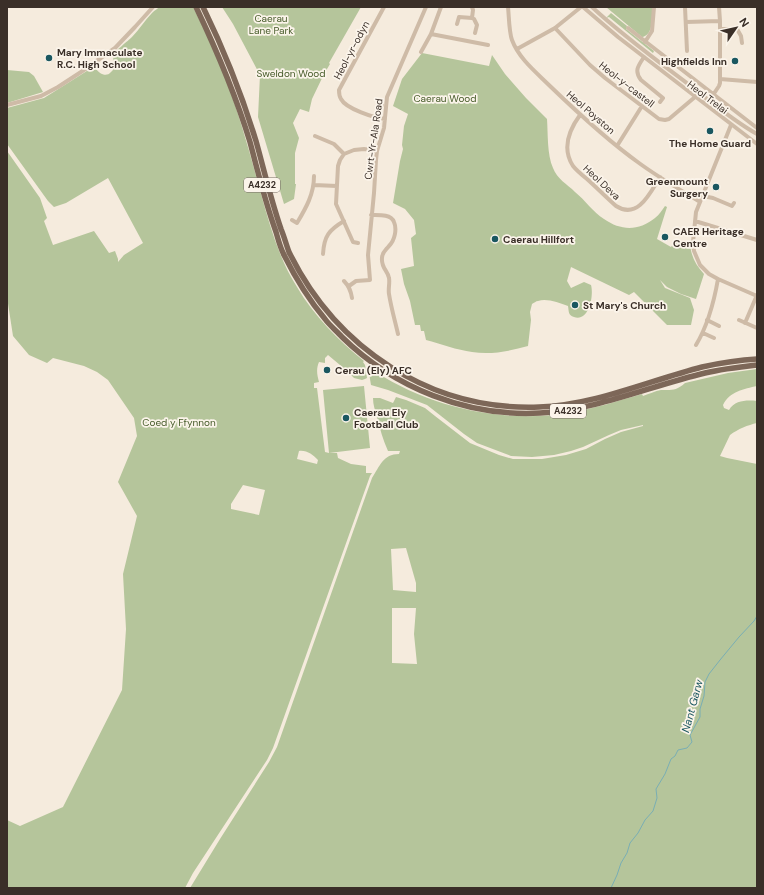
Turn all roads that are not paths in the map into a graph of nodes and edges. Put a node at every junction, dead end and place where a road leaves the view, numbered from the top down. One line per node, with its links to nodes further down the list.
1 (153, 7): 37 (street)
2 (196, 7): 87 (main road, A4232)
3 (203, 7): 87 (main road, A4232)
4 (384, 7): 41 (street, Heol-yr-odyn)
5 (426, 7): 42 (street, Cwrt-Yr-Ala Road)
6 (441, 7): 22 (street)
7 (472, 7): 14 (street)
8 (508, 7): 26 (street, Heol Poyston)
9 (582, 7): 18 (street); 29 (street, Heol Trelai)
10 (592, 7): 31 (street, Heol Trelai)
11 (654, 7): 23 (street)
12 (685, 7): 16 (street)
13 (719, 7): 15 (street)
14 (472, 18): 17 (street); 21 (street)
15 (720, 21): 16 (street); 20 (street)
16 (686, 22): 27 (street)
17 (457, 24)
18 (555, 28): 26 (street); 39 (street, Heol-y-castell)
19 (628, 28): 23 (street, Heol Trelai)
20 (720, 29): 24 (street); 32 (street)
21 (475, 33)
22 (431, 34): 25 (street); 28 (street)
23 (645, 42): 30 (street, Heol Trelai)
24 (742, 43)
25 (488, 45)
26 (517, 49): 40 (street, Heol Poyston)
27 (687, 51)
28 (421, 52)
29 (644, 57): 35 (street, Heol Trelai); 36 (street)
30 (678, 68): 31 (street); 34 (street, Heol Trelai)
31 (674, 73): 43 (street, Heol Trelai)
32 (720, 79): 33 (street); 34 (street)
33 (757, 82)
34 (713, 95): 45 (street, Heol Trelai)
35 (695, 97): 39 (street, Heol-y-castell); 44 (street, Heol Trelai)
36 (660, 102)
37 (7, 105)
38 (382, 105): 41 (street, Cwrt-Yr-Ala Road)
39 (642, 106): 52 (street)
40 (580, 115): 52 (street, Heol Poyston); 56 (street, Heol Deva)
41 (376, 118): 42 (street, Heol-yr-odyn)
42 (385, 119): 53 (street, Cwrt-Yr-Ala Road)
43 (741, 124): 46 (street, Heol Trelai); 49 (street, Heol Trelai)
44 (731, 125): 49 (street, Heol Trelai); 59 (street)
45 (757, 128)
46 (757, 134)
47 (315, 136): 48 (street)
48 (321, 138): 50 (street); 54 (street)
49 (749, 139): 51 (street, Heol Trelai)
50 (318, 143)
51 (757, 144)
52 (618, 146): 56 (street, Heol Poyston)
53 (377, 151): 54 (street); 62 (street, Cwrt-Yr-Ala Road)
54 (344, 154): 58 (street)
55 (314, 176): 57 (street)
56 (660, 177): 60 (street, Heol Poyston)
57 (314, 185): 58 (street); 63 (street)
58 (337, 186): 64 (street)
59 (703, 196): 60 (street); 61 (street)
60 (700, 202): 65 (street)
61 (734, 203)
62 (372, 215): 73 (street, Cwrt-Yr-Ala Road); 82 (street)
63 (292, 220)
64 (344, 221): 67 (street); 68 (street)
65 (695, 221): 66 (street); 71 (street)
66 (757, 240)
67 (358, 243)
68 (323, 247): 69 (street); 70 (street)
69 (328, 248)
70 (323, 254)
71 (718, 279): 74 (street); 76 (street)
72 (344, 281): 73 (street)
73 (348, 286): 75 (street)
74 (757, 295): 78 (street)
75 (352, 298)
76 (707, 320): 79 (street); 81 (street)
77 (738, 320): 78 (street)
78 (745, 323): 80 (street)
79 (719, 326)
80 (757, 328)
81 (703, 333): 83 (street); 84 (street)
82 (398, 334)
83 (714, 338)
84 (696, 345)
85 (757, 359): 87 (main road, A4232)
86 (757, 365): 87 (main road, A4232)
87 (382, 366)

